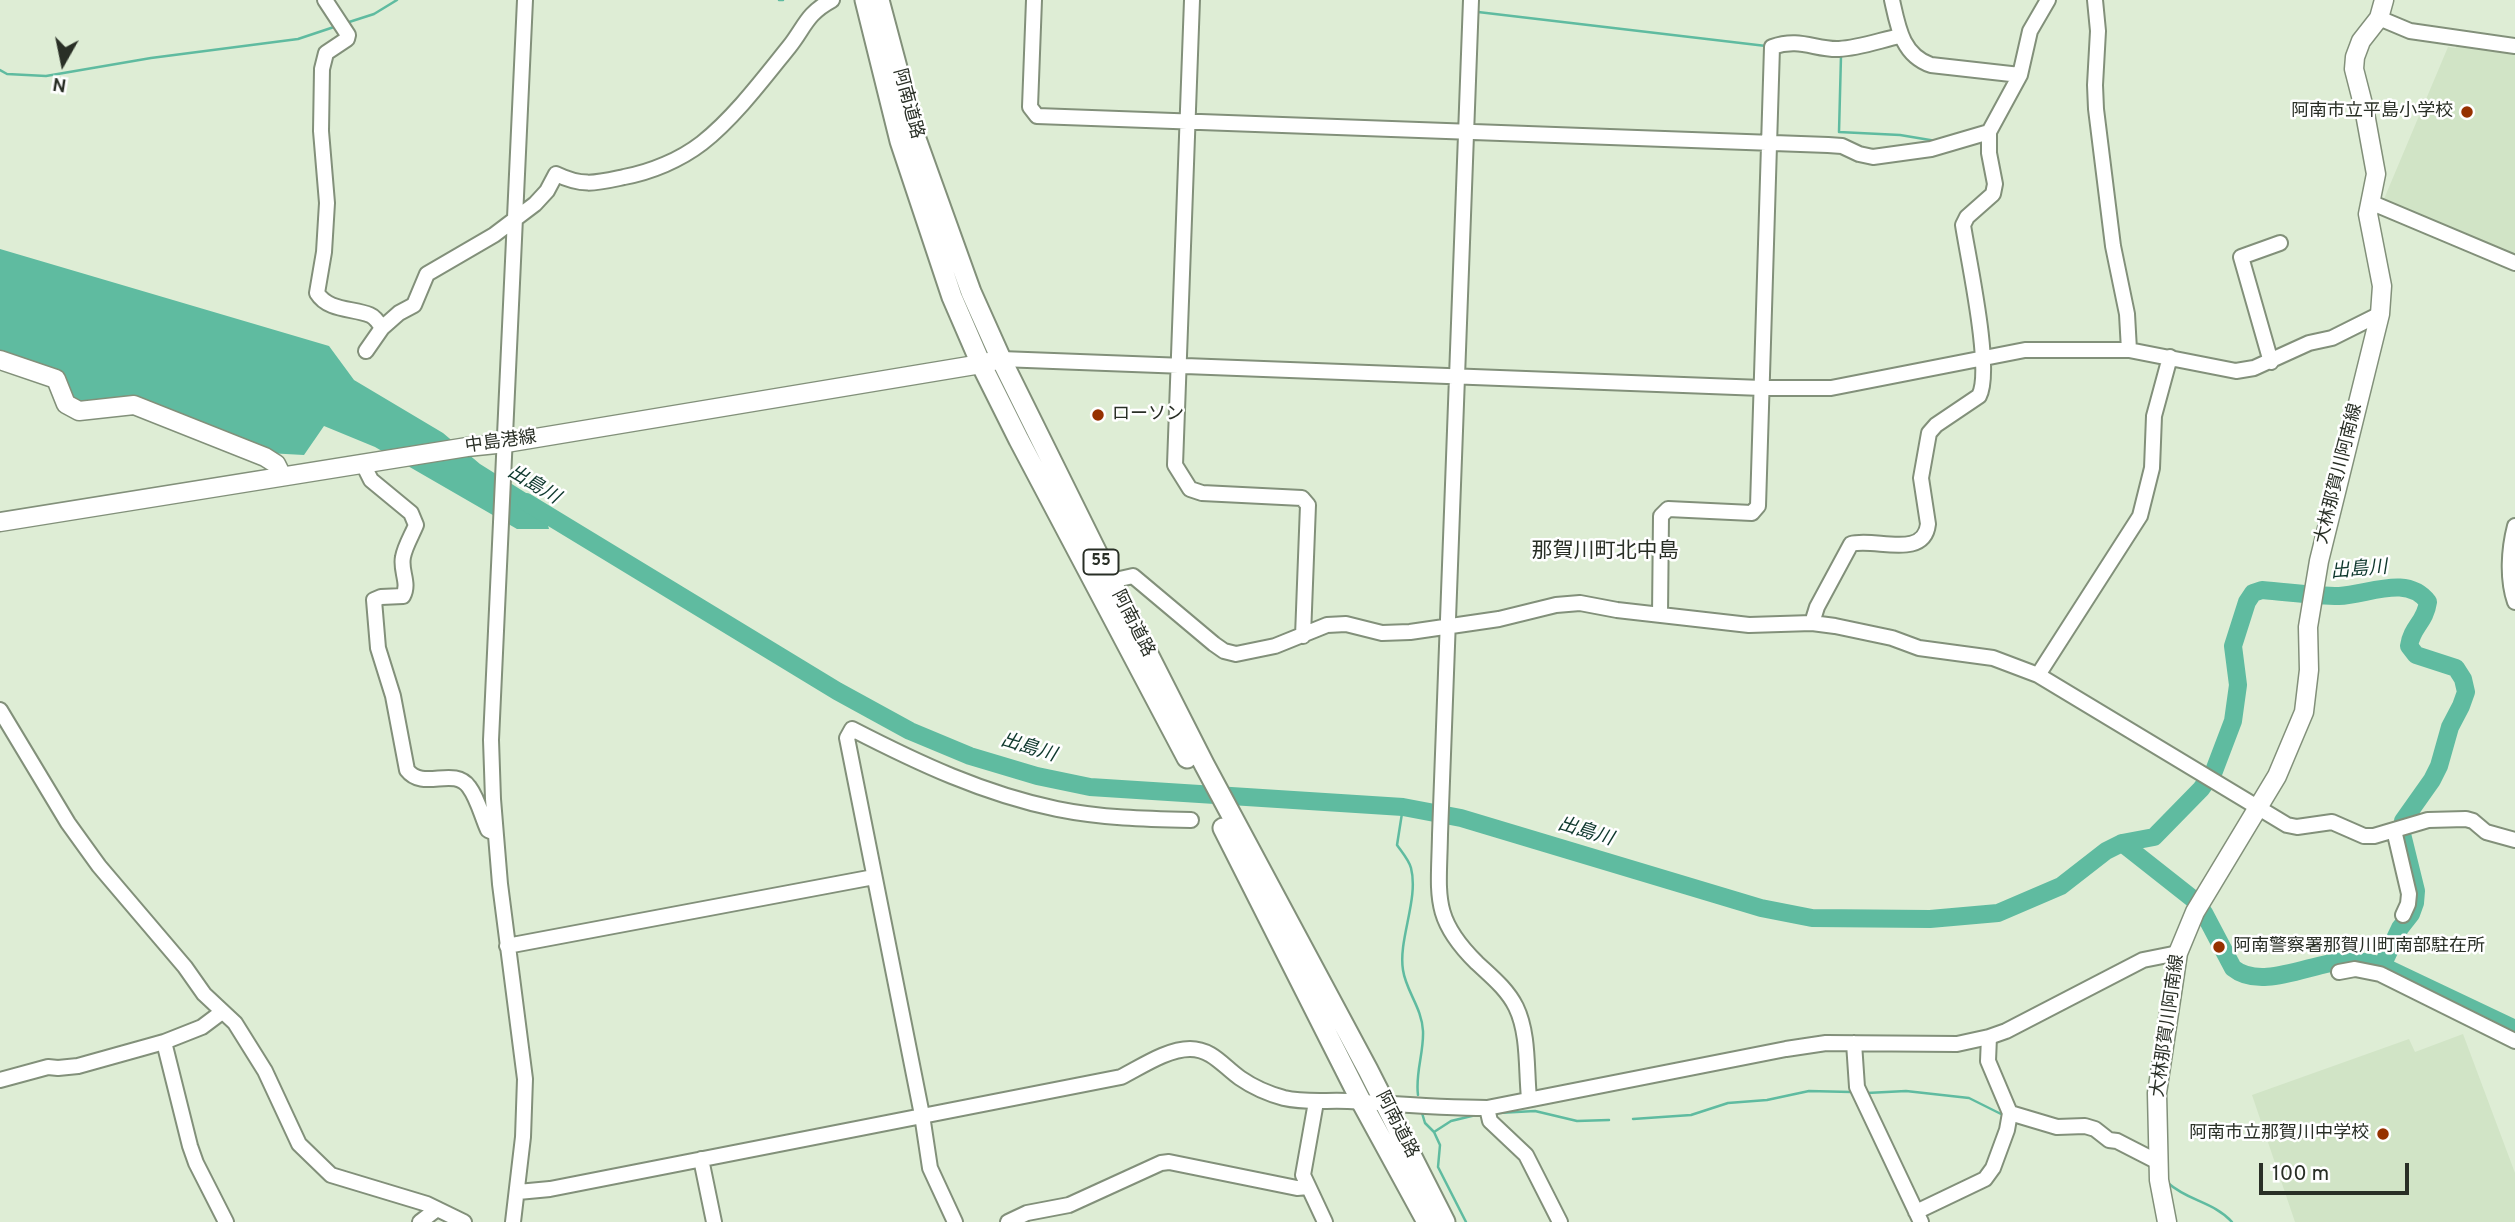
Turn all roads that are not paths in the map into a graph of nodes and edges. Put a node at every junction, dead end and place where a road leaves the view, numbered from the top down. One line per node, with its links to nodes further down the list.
1 (326, 0): 29 (street)
2 (525, 0): 25 (street)
3 (832, 0): 25 (street)
4 (856, 0): 19 (highway, 55)
5 (865, 0): 19 (highway, 阿南道路 / 55)
6 (878, 0): 19 (highway, 阿南道路 / 55)
7 (889, 0): 19 (highway, 55)
8 (1034, 0): 20 (street)
9 (1192, 0): 20 (street)
10 (1471, 0): 22 (street)
11 (1892, 0): 16 (street)
12 (2048, 0): 18 (street)
13 (2095, 0): 30 (street)
14 (2384, 0): 15 (main road, 大林那賀川阿南線)
15 (2379, 18): 17 (street); 24 (main road, 大林那賀川阿南線)
16 (1900, 36): 18 (street); 23 (street)
17 (2515, 46)
18 (2017, 75): 21 (street)
19 (893, 85): 34 (highway, 阿南道路 / 55); 37 (highway, 阿南道路 / 55)
20 (1188, 121): 22 (street); 38 (street)
21 (1989, 132): 23 (street); 32 (street)
22 (1465, 133): 23 (street); 39 (street)
23 (1770, 144): 40 (street)
24 (2370, 202): 27 (street); 28 (main road, 大林那賀川阿南線)
25 (516, 218): 29 (street); 41 (street)
26 (2280, 243): 36 (street)
27 (2515, 263)
28 (2380, 314): 36 (street); 55 (main road, 大林那賀川阿南線)
29 (383, 328): 31 (street)
30 (2129, 350): 32 (street); 33 (street)
31 (366, 351)
32 (1983, 357): 40 (street); 49 (street)
33 (2170, 357): 36 (street); 52 (street)
34 (1001, 359): 37 (main road, 中島港線); 38 (street); 46 (highway, 阿南道路 / 55)
35 (0, 360): 43 (main road)
36 (2271, 362)
37 (981, 364): 41 (main road, 中島港線); 54 (highway, 阿南道路 / 55)
38 (1180, 365): 39 (street); 51 (street)
39 (1458, 376): 40 (street); 50 (street)
40 (1762, 388): 48 (street)
41 (506, 443): 42 (main road, 中島港線); 59 (street)
42 (363, 464): 43 (main road, 中島港線); 59 (street)
43 (282, 476): 44 (main road, 中島港線)
44 (0, 522)
45 (2515, 526): 47 (street)
46 (1111, 581): 51 (street); 54 (highway, 阿南道路 / 55)
47 (2515, 602)
48 (1660, 615): 49 (street); 50 (street)
49 (1812, 623): 52 (street)
50 (1447, 626): 51 (street); 72 (street)
51 (1303, 636)
52 (2038, 675): 55 (street)
53 (0, 710): 66 (street)
54 (1197, 764): 58 (highway, 阿南道路 / 55)
55 (2259, 807): 57 (street); 64 (main road, 大林那賀川阿南線)
56 (1191, 820): 61 (street)
57 (2400, 828): 60 (street); 62 (street)
58 (1231, 830): 74 (highway, 阿南道路 / 55); 75 (highway, 阿南道路 / 55)
59 (495, 833): 63 (street)
60 (2515, 840)
61 (874, 877): 63 (street); 78 (street)
62 (2403, 915)
63 (507, 946): 82 (street)
64 (2178, 953): 67 (street); 80 (main road, 大林那賀川阿南線)
65 (2339, 972): 68 (street)
66 (222, 1012): 69 (street); 83 (street)
67 (1989, 1037): 70 (street); 77 (street)
68 (2515, 1041)
69 (164, 1042): 71 (street); 85 (street)
70 (1854, 1043): 72 (street); 84 (street)
71 (0, 1080)
72 (1529, 1098): 76 (street)
73 (1316, 1102): 74 (street); 78 (street); 81 (street)
74 (1362, 1103): 75 (street); 93 (highway, 阿南道路 / 55)
75 (1386, 1105): 76 (street); 94 (highway, 阿南道路 / 55)
76 (1487, 1108): 95 (street)
77 (2010, 1112): 80 (street); 84 (street)
78 (922, 1115): 79 (street); 90 (street)
79 (701, 1159): 82 (street); 89 (street)
80 (2158, 1162): 96 (main road, 大林那賀川阿南線)
81 (1308, 1187): 91 (street); 92 (street)
82 (518, 1192): 88 (street)
83 (437, 1209): 86 (street); 87 (street)
84 (1919, 1217)
85 (226, 1222)
86 (420, 1222)
87 (464, 1222)
88 (513, 1222)
89 (714, 1222)
90 (955, 1222)
91 (1009, 1222)
92 (1325, 1222)
93 (1427, 1222)
94 (1445, 1222)
95 (1560, 1222)
96 (2167, 1222)

